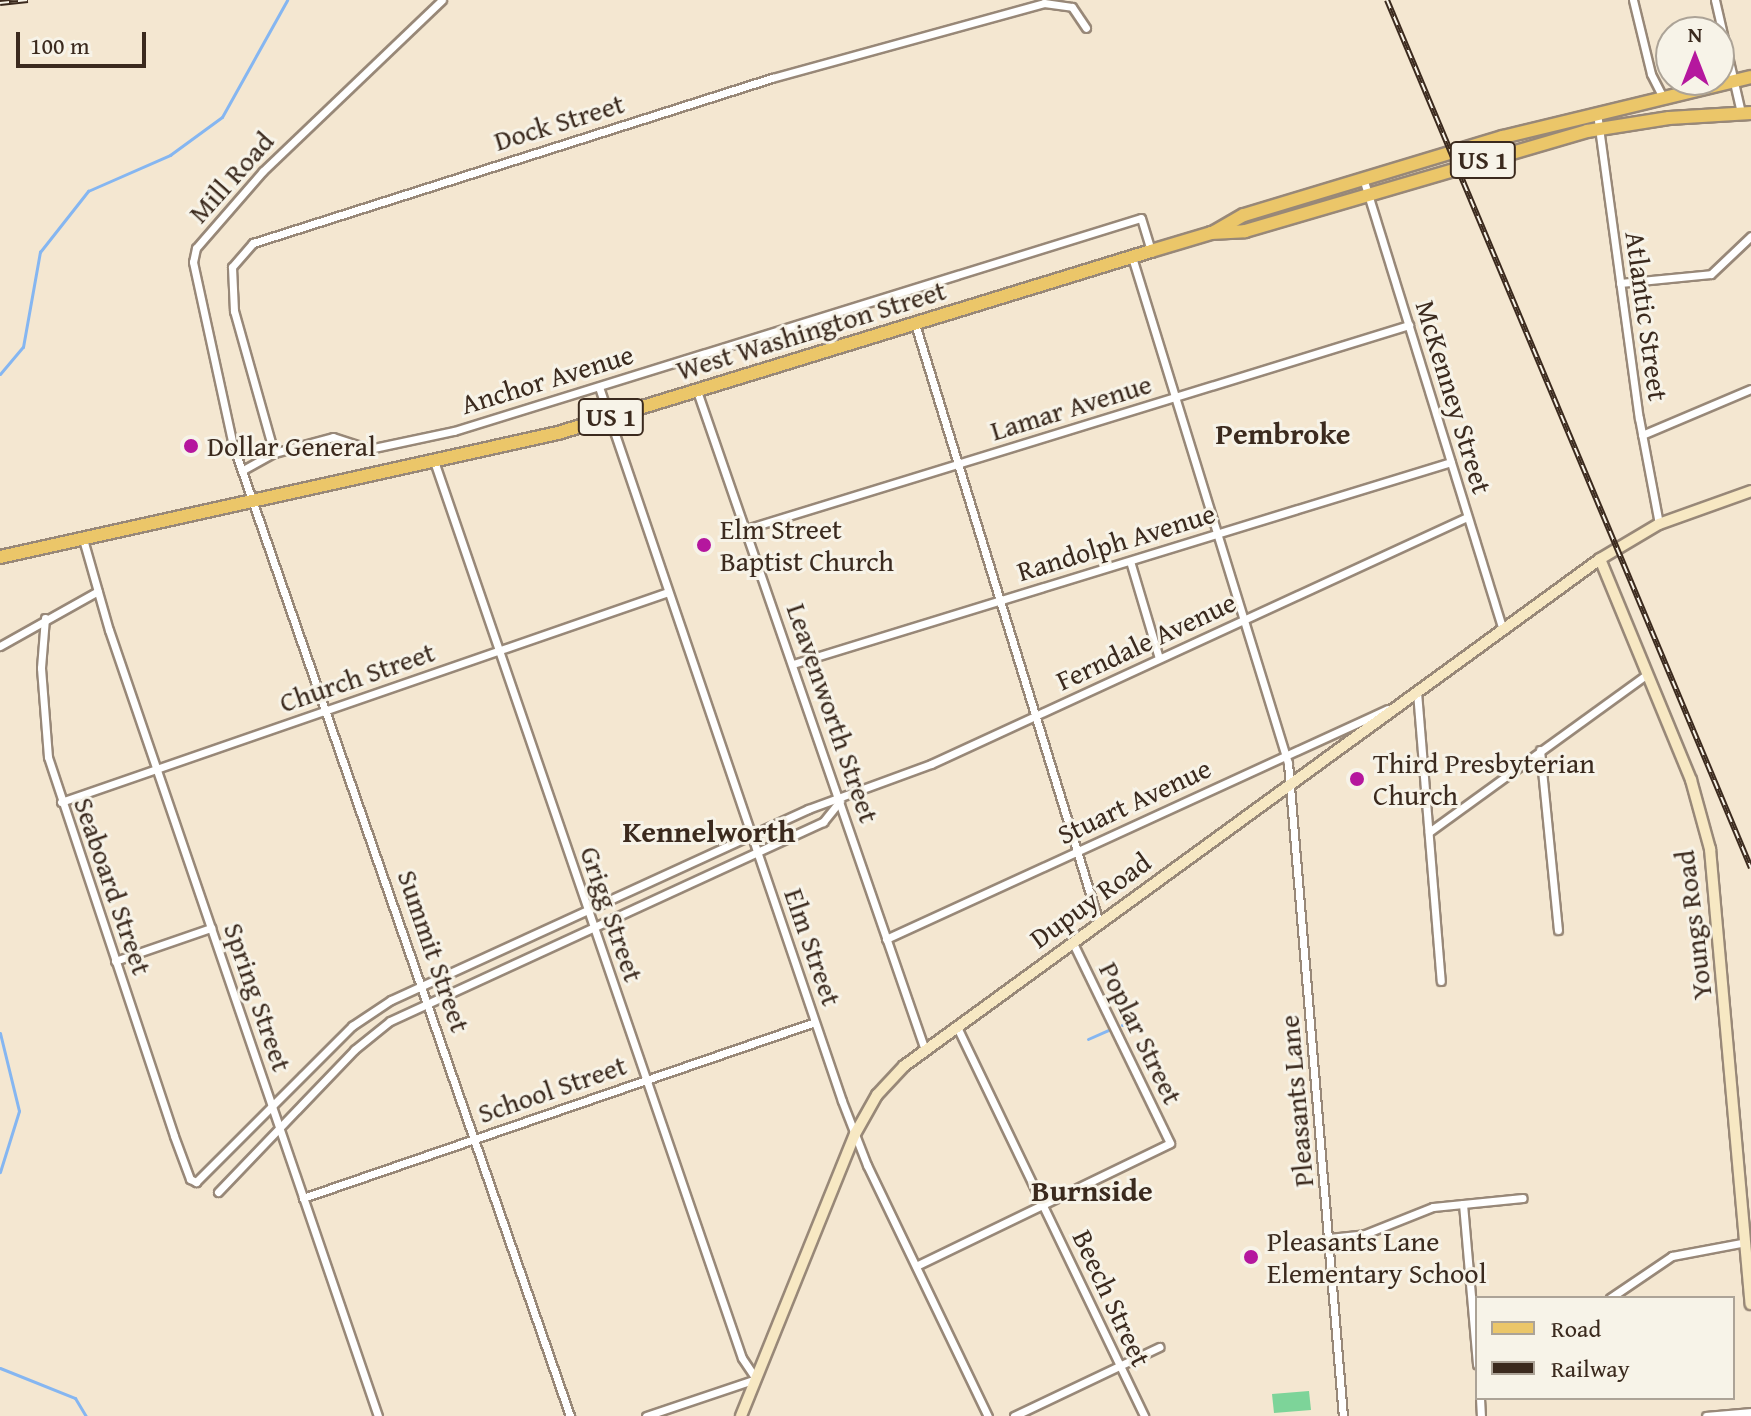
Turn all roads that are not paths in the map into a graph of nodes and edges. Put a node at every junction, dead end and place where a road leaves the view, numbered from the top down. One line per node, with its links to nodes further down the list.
1 (442, 0): 30 (street, Mill Road)
2 (1633, 0): 7 (street)
3 (1715, 0): 6 (street)
4 (1086, 28): 26 (street, Dock Street)
5 (1751, 77): 6 (main road, West Washington Street / US 1)
6 (1738, 82): 7 (main road, West Washington Street / US 1); 9 (street)
7 (1664, 99): 8 (main road, West Washington Street / US 1)
8 (1597, 113): 10 (street, Atlantic Street); 11 (main road, West Washington Street / US 1)
9 (1746, 113): 10 (main road, US 1)
10 (1599, 129): 12 (main road, West Washington Street / US 1); 17 (street, Atlantic Street)
11 (1363, 178): 12 (street, McKenney Street); 13 (main road, West Washington Street / US 1)
12 (1368, 194): 13 (main road, West Washington Street / US 1); 19 (street, McKenney Street)
13 (1211, 233): 15 (main road, West Washington Street / US 1)
14 (1751, 236): 17 (street)
15 (1151, 251): 16 (main road, West Washington Street / US 1); 20 (street, Anchor Avenue)
16 (1132, 257): 18 (main road, West Washington Street / US 1); 23 (street, Pleasants Lane)
17 (1620, 283): 25 (street, Atlantic Street)
18 (915, 324): 22 (main road, West Washington Street / US 1); 29 (street)
19 (1409, 325): 23 (street, Lamar Avenue); 28 (street, McKenney Street)
20 (599, 387): 24 (street, Elm Street); 26 (street, Anchor Avenue)
21 (1751, 389): 25 (street)
22 (697, 391): 24 (main road, West Washington Street / US 1); 35 (street, Leavenworth Street)
23 (1176, 398): 29 (street, Lamar Avenue); 36 (street, Pleasants Lane)
24 (609, 417): 27 (main road, West Washington Street / US 1); 42 (street, Elm Street)
25 (1642, 435): 34 (street, Atlantic Street)
26 (274, 453): 30 (street, Anchor Avenue)
27 (434, 461): 32 (main road, West Washington Street / US 1); 48 (street, Grigg Street)
28 (1451, 462): 33 (street, McKenney Street); 36 (street, Randolph Avenue)
29 (957, 465): 35 (street, Lamar Avenue); 43 (street)
30 (243, 470): 32 (street, Mill Road)
31 (1751, 491): 34 (street, Dupuy Road)
32 (255, 500): 37 (main road, West Washington Street / US 1); 54 (street, Summit Street)
33 (1467, 517): 45 (street, Ferndale Avenue); 46 (street, McKenney Street)
34 (1659, 524): 39 (street, Dupuy Road)
35 (746, 529): 50 (street, Leavenworth Street)
36 (1217, 534): 40 (street, Randolph Avenue); 45 (street, Pleasants Lane)
37 (83, 539): 38 (main road, West Washington Street / US 1); 41 (street, Spring Street)
38 (0, 557)
39 (1600, 559): 46 (street, Dupuy Road); 51 (street, Youngs Road)
40 (1130, 561): 43 (street, Randolph Avenue); 49 (street)
41 (98, 591): 44 (street); 58 (street, Spring Street)
42 (668, 592): 48 (street, Church Street); 63 (street, Elm Street)
43 (999, 601): 50 (street, Randolph Avenue); 55 (street)
44 (45, 618): 47 (street); 61 (street, Seaboard Street)
45 (1244, 620): 49 (street, Ferndale Avenue); 57 (street, Pleasants Lane)
46 (1503, 630): 52 (street, Dupuy Road)
47 (0, 646)
48 (499, 652): 54 (street, Church Street); 66 (street, Grigg Street)
49 (1159, 658): 55 (street, Ferndale Avenue)
50 (793, 664): 60 (street, Leavenworth Street)
51 (1647, 674): 56 (street); 92 (street, Youngs Road)
52 (1417, 692): 53 (street, Dupuy Road); 62 (street)
53 (1401, 704): 57 (street, Stuart Avenue); 59 (street, Dupuy Road)
54 (328, 710): 58 (street, Church Street); 75 (street, Summit Street)
55 (1035, 715): 60 (street, Ferndale Avenue); 64 (street)
56 (1540, 750): 62 (street); 70 (street)
57 (1286, 755): 59 (street, Pleasants Lane); 64 (street, Stuart Avenue)
58 (156, 769): 61 (street, Church Street); 68 (street, Spring Street)
59 (1291, 783): 67 (street, Dupuy Road); 91 (street, Pleasants Lane)
60 (840, 801): 63 (street, Ferndale Avenue); 65 (street, Ferndale Avenue); 71 (street, Leavenworth Street)
61 (61, 802): 73 (street, Seaboard Street)
62 (1429, 832): 74 (street)
63 (752, 834): 65 (street, Elm Street); 66 (street, Ferndale Avenue)
64 (1077, 851): 67 (street); 71 (street, Stuart Avenue)
65 (758, 853): 69 (street, Ferndale Avenue); 77 (street, Elm Street)
66 (587, 910): 69 (street, Grigg Street); 75 (street, Ferndale Avenue)
67 (1099, 923): 72 (street, Dupuy Road)
68 (211, 928): 73 (street); 81 (street, Spring Street)
69 (593, 928): 76 (street, Ferndale Avenue); 80 (street, Grigg Street)
70 (1558, 930)
71 (886, 939): 79 (street, Leavenworth Street)
72 (1073, 943): 78 (street, Dupuy Road); 90 (street, Poplar Street)
73 (115, 961): 85 (street, Seaboard Street)
74 (1441, 981)
75 (422, 985): 76 (street, Summit Street); 81 (street, Ferndale Avenue)
76 (428, 1004): 82 (street, Ferndale Avenue); 84 (street, Summit Street)
77 (815, 1022): 80 (street, School Street); 83 (street, Elm Street)
78 (957, 1027): 79 (street, Dupuy Road); 90 (street, Beech Street)
79 (925, 1050): 83 (street, Dupuy Road)
80 (647, 1081): 84 (street, School Street); 99 (street, Grigg Street)
81 (273, 1108): 82 (street, Spring Street); 85 (street, Ferndale Avenue)
82 (280, 1130): 86 (street, Ferndale Avenue); 87 (street, Spring Street)
83 (855, 1134): 93 (street, Elm Street); 99 (street, Dupuy Road)
84 (475, 1139): 87 (street, School Street); 102 (street, Summit Street)
85 (183, 1160)
86 (218, 1192)
87 (303, 1198): 101 (street, Spring Street)
88 (1523, 1198): 89 (street)
89 (1463, 1204): 91 (street); 96 (street)
90 (1043, 1205): 93 (street); 98 (street, Beech Street)
91 (1329, 1238): 108 (street, Pleasants Lane)
92 (1746, 1242): 94 (street); 95 (street, Youngs Road)
93 (916, 1266): 105 (street, Elm Street)
94 (1613, 1296)
95 (1751, 1304)
96 (1475, 1341)
97 (1159, 1347): 98 (street)
98 (1120, 1366): 106 (street); 107 (street, Beech Street)
99 (756, 1379): 103 (street); 104 (street, Dupuy Road)
100 (1751, 1412): 109 (street)
101 (378, 1416)
102 (570, 1416)
103 (646, 1416)
104 (741, 1416)
105 (988, 1416)
106 (1014, 1416)
107 (1144, 1416)
108 (1343, 1416)
109 (1706, 1416)

